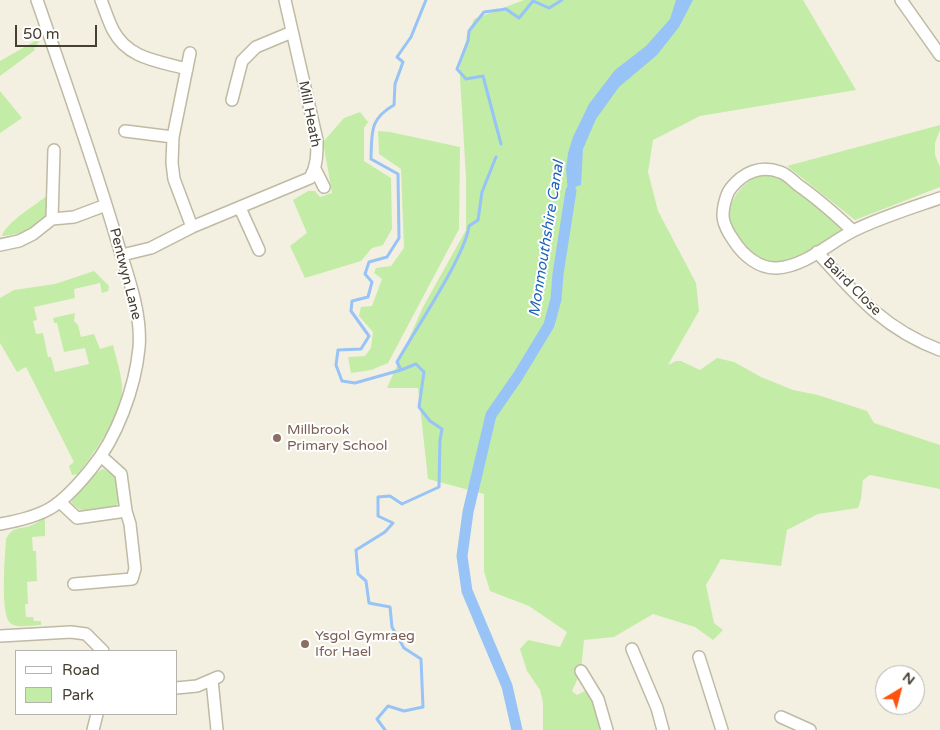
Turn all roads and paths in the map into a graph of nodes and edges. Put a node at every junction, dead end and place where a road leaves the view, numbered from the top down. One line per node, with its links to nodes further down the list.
1 (37, 0): 16 (street, Pentwyn Lane)
2 (101, 0): 8 (street)
3 (285, 0): 5 (street, Mill Heath)
4 (901, 0): 7 (street)
5 (292, 32): 9 (street); 13 (street, Mill Heath)
6 (190, 53): 8 (street)
7 (940, 55)
8 (187, 69): 11 (street)
9 (232, 100)
10 (125, 131): 11 (street)
11 (173, 137): 19 (street)
12 (54, 150): 18 (street)
13 (315, 169): 14 (street); 17 (street)
14 (324, 187)
15 (940, 198): 20 (street)
16 (106, 205): 18 (street); 24 (street, Pentwyn Lane)
17 (240, 208): 19 (street); 22 (street)
18 (52, 219): 21 (street)
19 (192, 227): 24 (street)
20 (854, 231): 23 (street); 23 (street)
21 (0, 245)
22 (259, 250)
23 (818, 252): 25 (street, Baird Close)
24 (122, 255): 26 (street, Pentwyn Lane)
25 (940, 350)
26 (102, 457): 27 (street, Pentwyn Lane); 28 (street)
27 (60, 502): 28 (street); 29 (street, Pentwyn Lane)
28 (126, 511): 30 (street)
29 (0, 524)
30 (74, 584)
31 (0, 636): 33 (street)
32 (632, 648): 42 (street)
33 (102, 650)
34 (699, 657): 43 (street)
35 (581, 671): 41 (street)
36 (178, 688): 40 (street)
37 (97, 715): 39 (street)
38 (781, 717): 44 (street)
39 (93, 730)
40 (217, 730)
41 (607, 730)
42 (663, 730)
43 (722, 730)
44 (810, 730)

